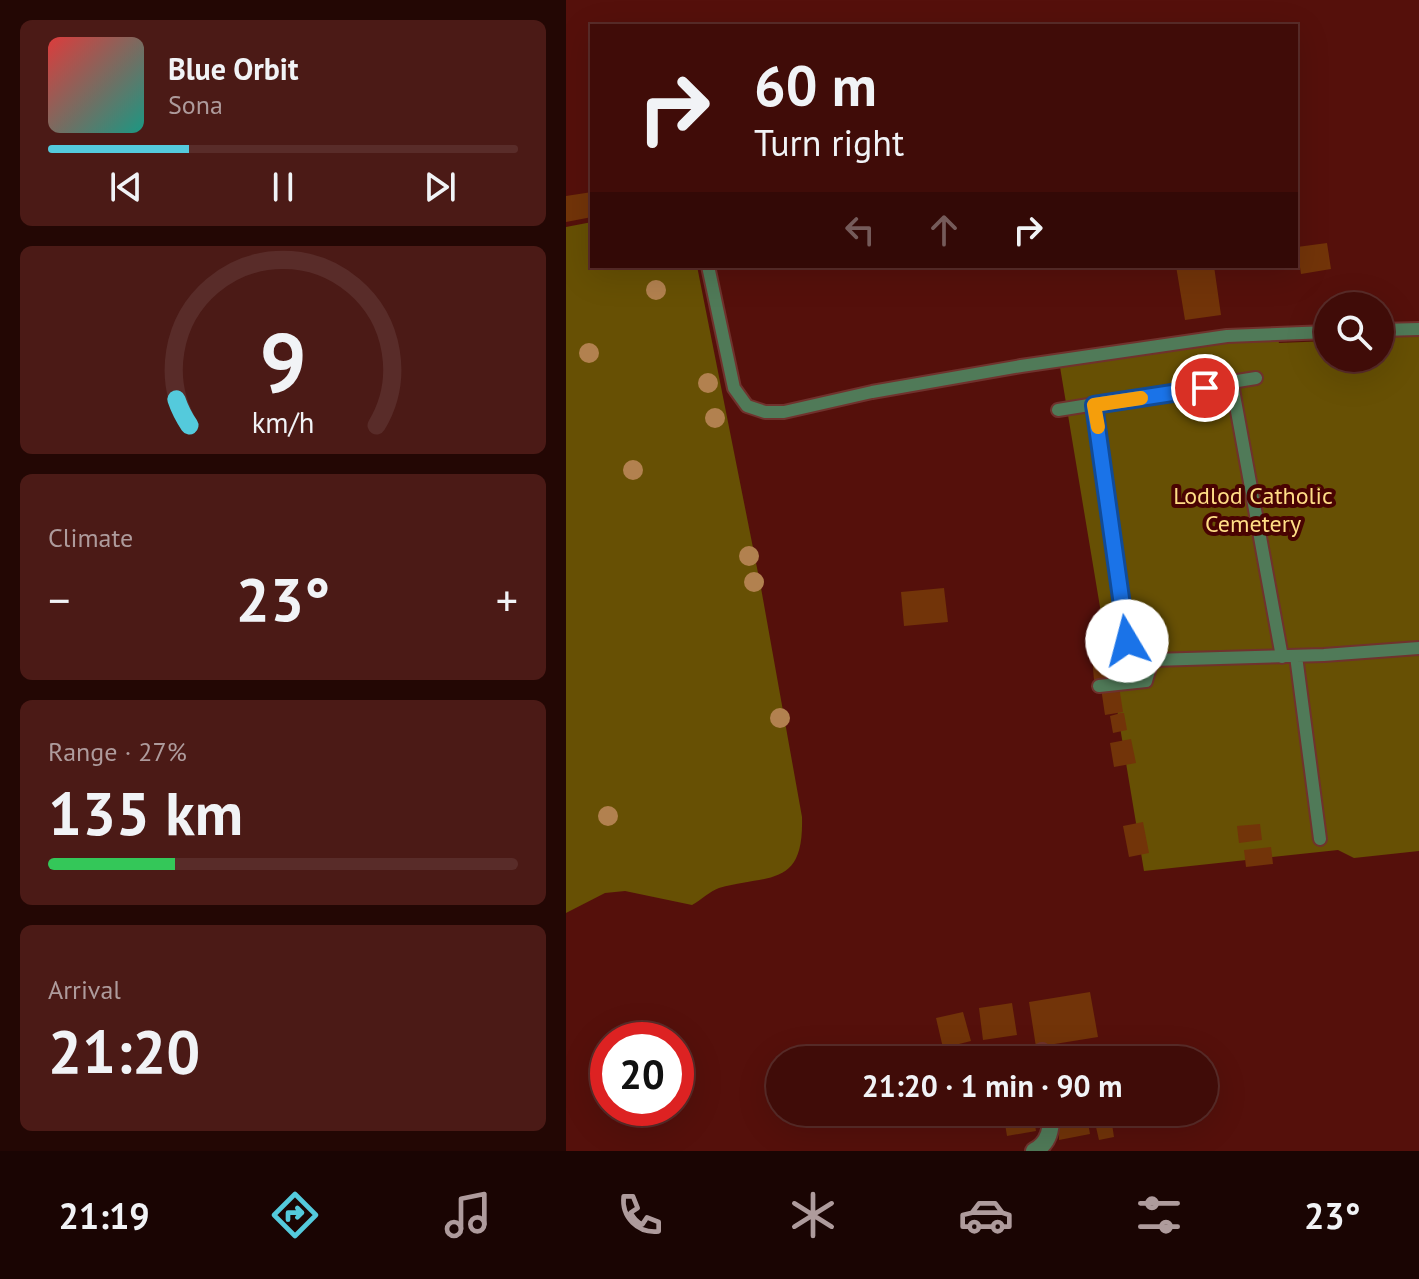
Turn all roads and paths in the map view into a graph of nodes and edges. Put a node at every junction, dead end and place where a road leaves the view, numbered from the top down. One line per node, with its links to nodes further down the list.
1 (708, 268): 4 (lane)
2 (1419, 329): 3 (lane)
3 (1394, 330)
4 (1314, 333)
5 (1256, 378): 6 (lane)
6 (1232, 384): 7 (lane); 13 (lane)
7 (1094, 405): 8 (lane); 9 (lane)
8 (1058, 410)
9 (1127, 641): 10 (lane); 14 (lane)
10 (1095, 643)
11 (1419, 648): 12 (lane)
12 (1296, 656): 13 (lane); 16 (lane)
13 (1282, 657): 14 (lane)
14 (1152, 660): 15 (lane)
15 (1099, 686)
16 (1320, 839)
17 (1051, 1126): 18 (street)
18 (1034, 1151)

